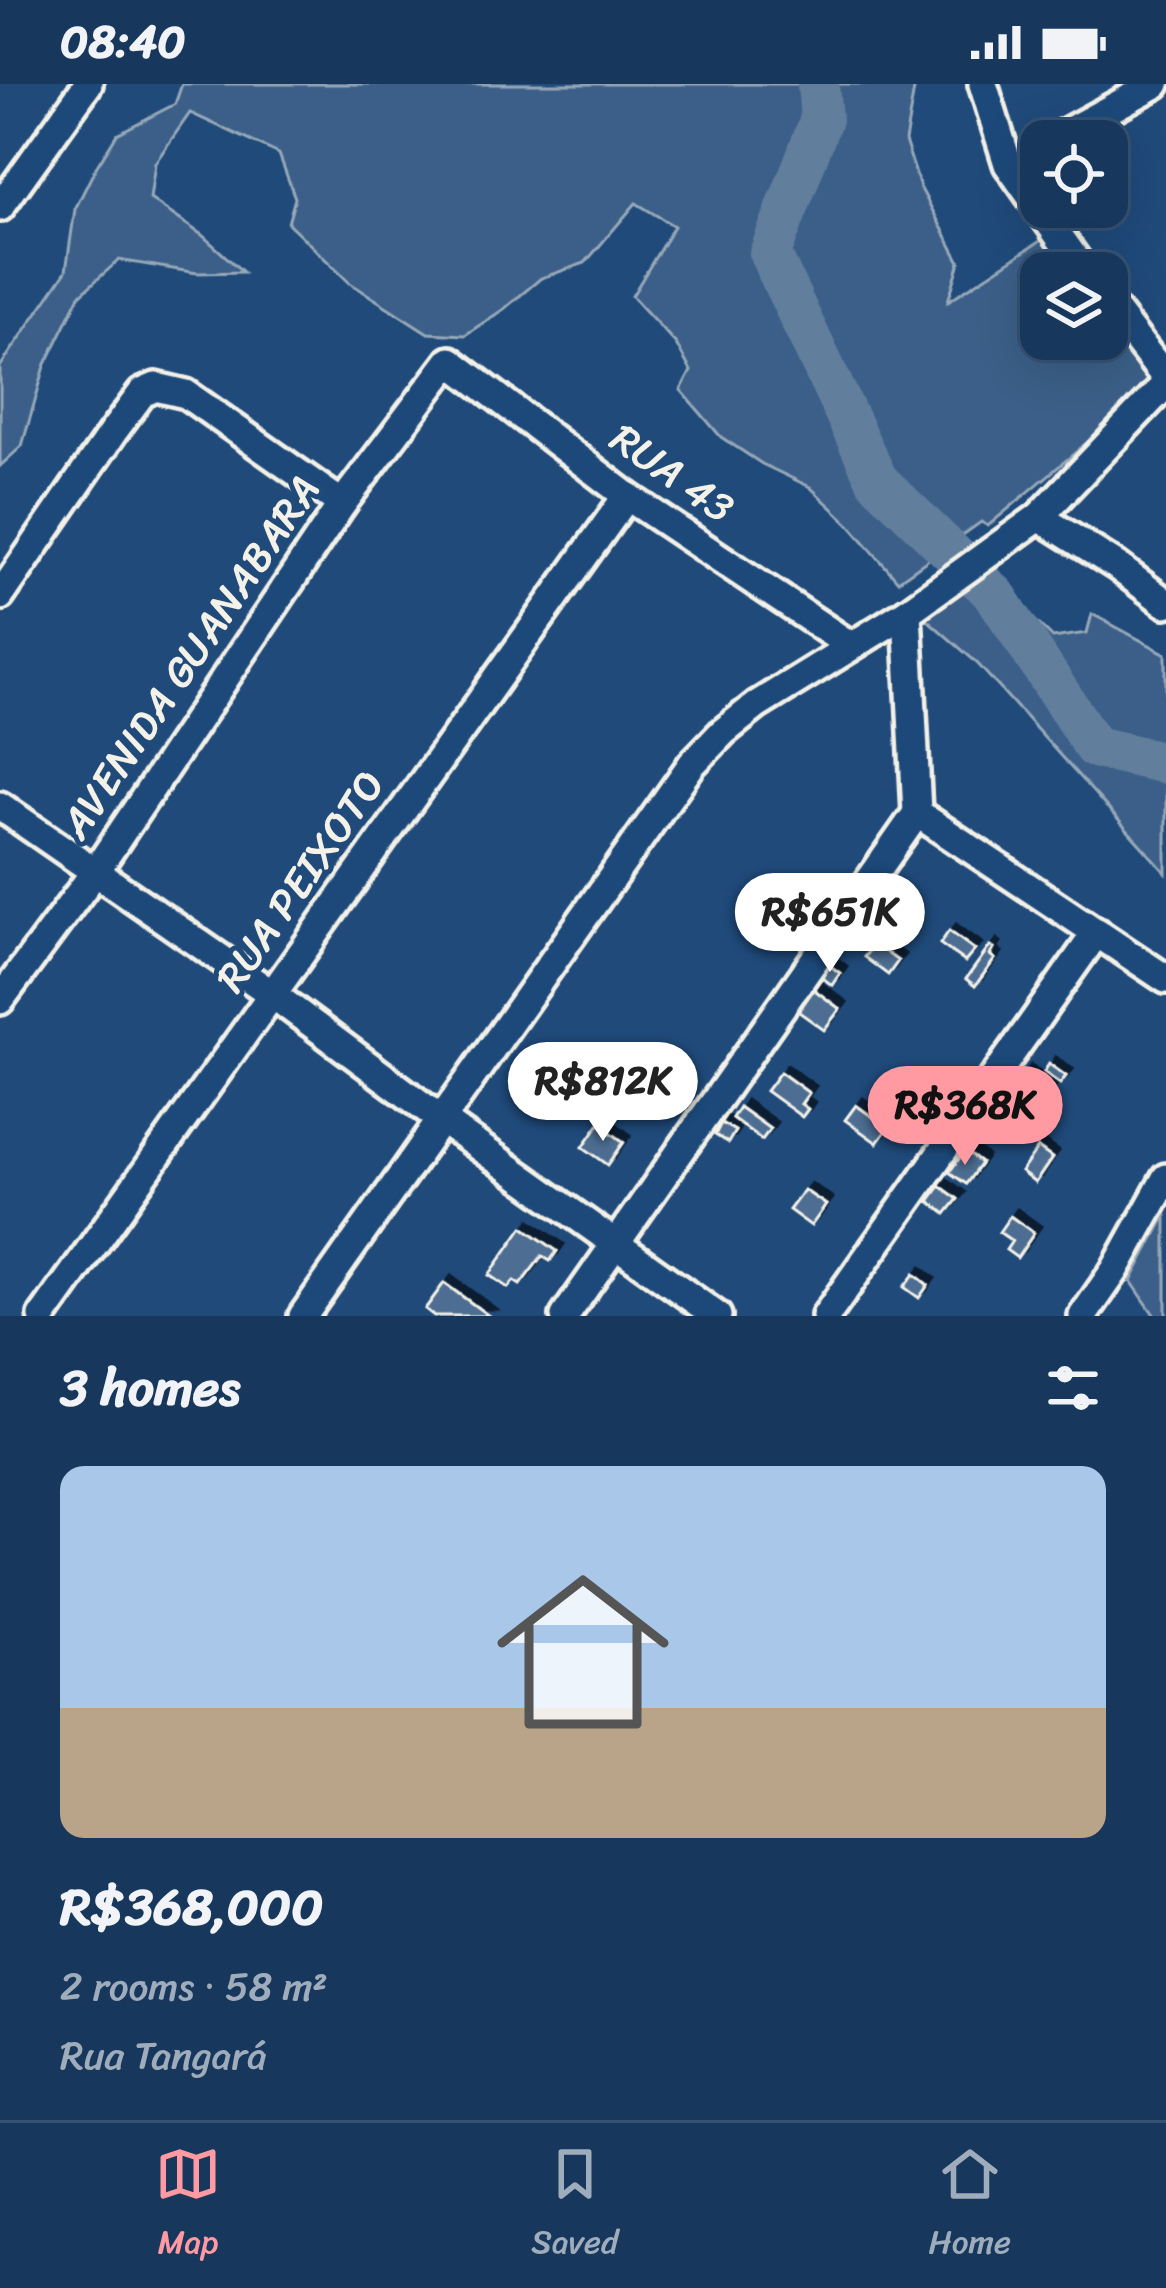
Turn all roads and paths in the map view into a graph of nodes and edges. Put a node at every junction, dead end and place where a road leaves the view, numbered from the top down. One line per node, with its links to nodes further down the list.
1 (88, 84): 7 (street)
2 (983, 84): 6 (street)
3 (1156, 84): 4 (street)
4 (1090, 120)
5 (1020, 157): 6 (street)
6 (1008, 164): 8 (street)
7 (0, 207)
8 (1070, 252)
9 (1128, 329): 11 (street)
10 (450, 361): 12 (street, RUA 43); 13 (street, AVENIDA GUANABARA)
11 (1166, 381): 14 (street)
12 (627, 496): 18 (street, RUA 43); 24 (street, RUA PEIXOTO)
13 (342, 504): 15 (street); 21 (street, AVENIDA GUANABARA)
14 (1039, 517): 16 (street); 17 (street)
15 (0, 596)
16 (1166, 603)
17 (907, 612): 18 (street); 20 (street)
18 (850, 646): 26 (street)
19 (0, 806): 21 (street)
20 (917, 813): 22 (street); 28 (street)
21 (95, 872): 24 (street); 25 (street, AVENIDA GUANABARA)
22 (1096, 932): 23 (street); 33 (street)
23 (1166, 980)
24 (272, 994): 26 (street); 29 (street, RUA PEIXOTO)
25 (0, 1000)
26 (443, 1120): 28 (street); 30 (street)
27 (1166, 1178): 34 (street)
28 (617, 1244): 31 (street); 32 (street)
29 (43, 1316)
30 (303, 1316)
31 (565, 1316)
32 (717, 1316)
33 (826, 1316)
34 (1083, 1316)

